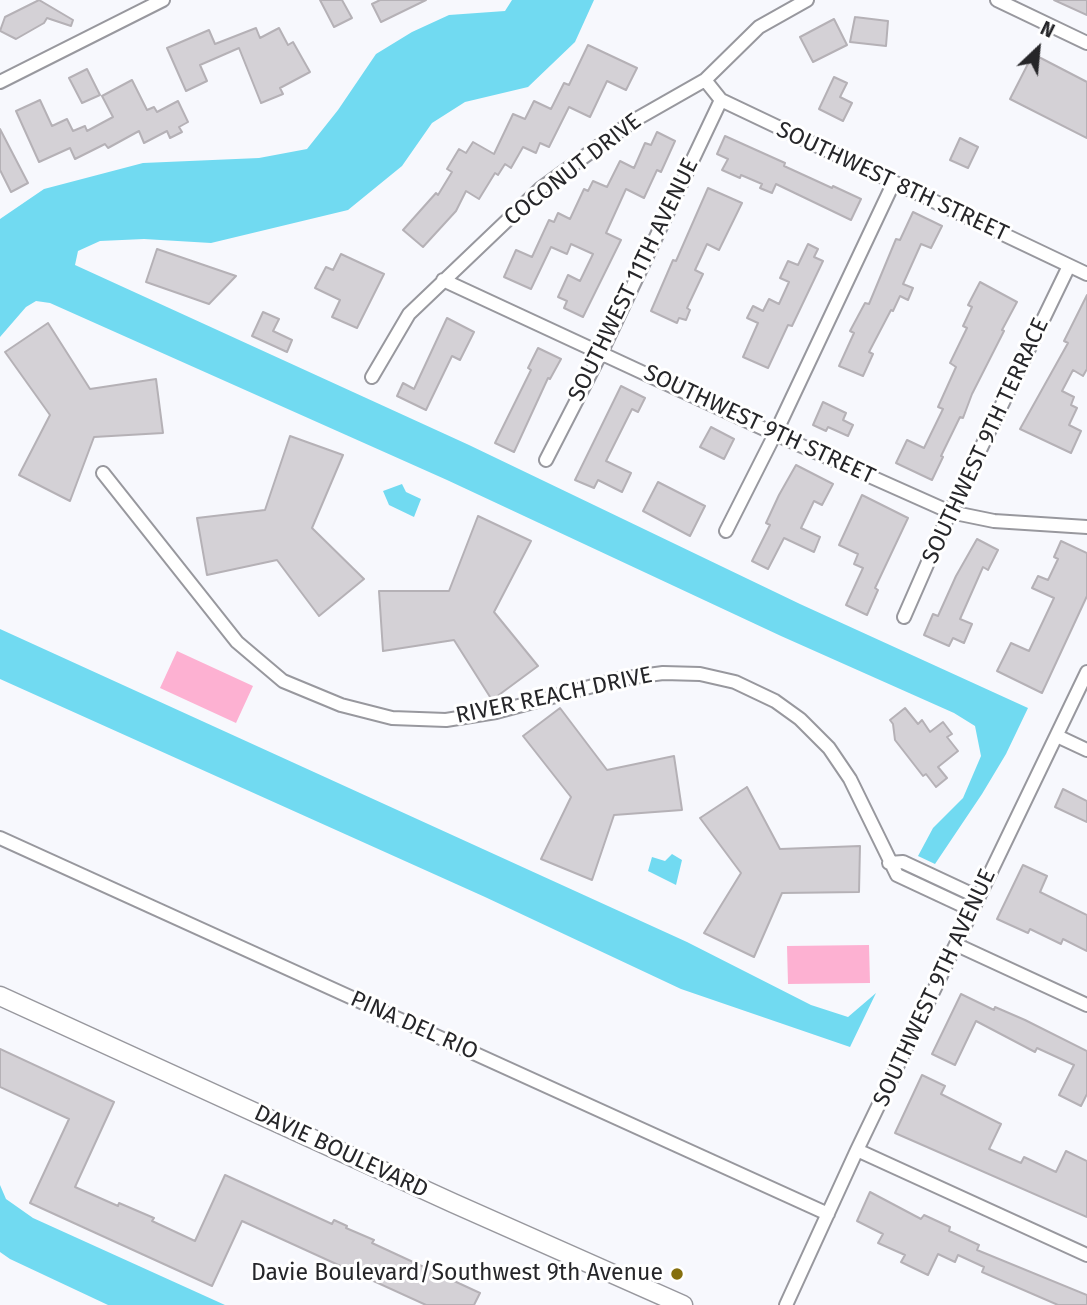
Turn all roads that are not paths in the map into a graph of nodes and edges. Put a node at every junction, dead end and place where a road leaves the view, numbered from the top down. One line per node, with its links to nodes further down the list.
1 (163, 0): 6 (street)
2 (807, 0): 5 (street, COCONUT DRIVE)
3 (997, 0): 4 (street)
4 (1087, 43)
5 (705, 80): 7 (street, SOUTHWEST 8TH STREET); 11 (street, COCONUT DRIVE)
6 (0, 82)
7 (721, 100): 8 (street, SOUTHWEST 8TH STREET); 12 (street, SOUTHWEST 11TH AVENUE)
8 (893, 184): 9 (street, SOUTHWEST 8TH STREET); 14 (street)
9 (1069, 266): 10 (street, SOUTHWEST 8TH STREET); 17 (street, SOUTHWEST 9TH TERRACE)
10 (1087, 274)
11 (443, 280): 12 (street, SOUTHWEST 9TH STREET); 13 (street, COCONUT DRIVE)
12 (601, 353): 14 (street, SOUTHWEST 9TH STREET); 15 (street, SOUTHWEST 11TH AVENUE)
13 (373, 377)
14 (775, 434): 17 (street, SOUTHWEST 9TH STREET); 19 (street)
15 (546, 460)
16 (103, 473): 25 (street, RIVER REACH DRIVE)
17 (950, 512): 18 (street, SOUTHWEST 9TH STREET); 20 (street, SOUTHWEST 9TH TERRACE)
18 (1087, 527)
19 (726, 531)
20 (904, 617)
21 (1087, 672): 22 (street, SOUTHWEST 9TH AVENUE)
22 (1057, 736): 23 (street); 26 (street, SOUTHWEST 9TH AVENUE)
23 (1087, 750)
24 (0, 838): 32 (street, PINA DEL RIO)
25 (889, 863): 26 (street); 27 (street, RIVER REACH DRIVE)
26 (978, 897): 27 (street, SOUTHWEST 9TH AVENUE)
27 (972, 911): 28 (street, SOUTHWEST 9TH AVENUE)
28 (957, 945): 30 (street); 31 (street, SOUTHWEST 9TH AVENUE)
29 (0, 996): 34 (main road, DAVIE BOULEVARD)
30 (1087, 1005)
31 (857, 1150): 32 (street, SOUTHWEST 9TH AVENUE); 33 (street)
32 (828, 1214): 35 (street, SOUTHWEST 9TH AVENUE)
33 (1087, 1255)
34 (683, 1305)
35 (786, 1305)

